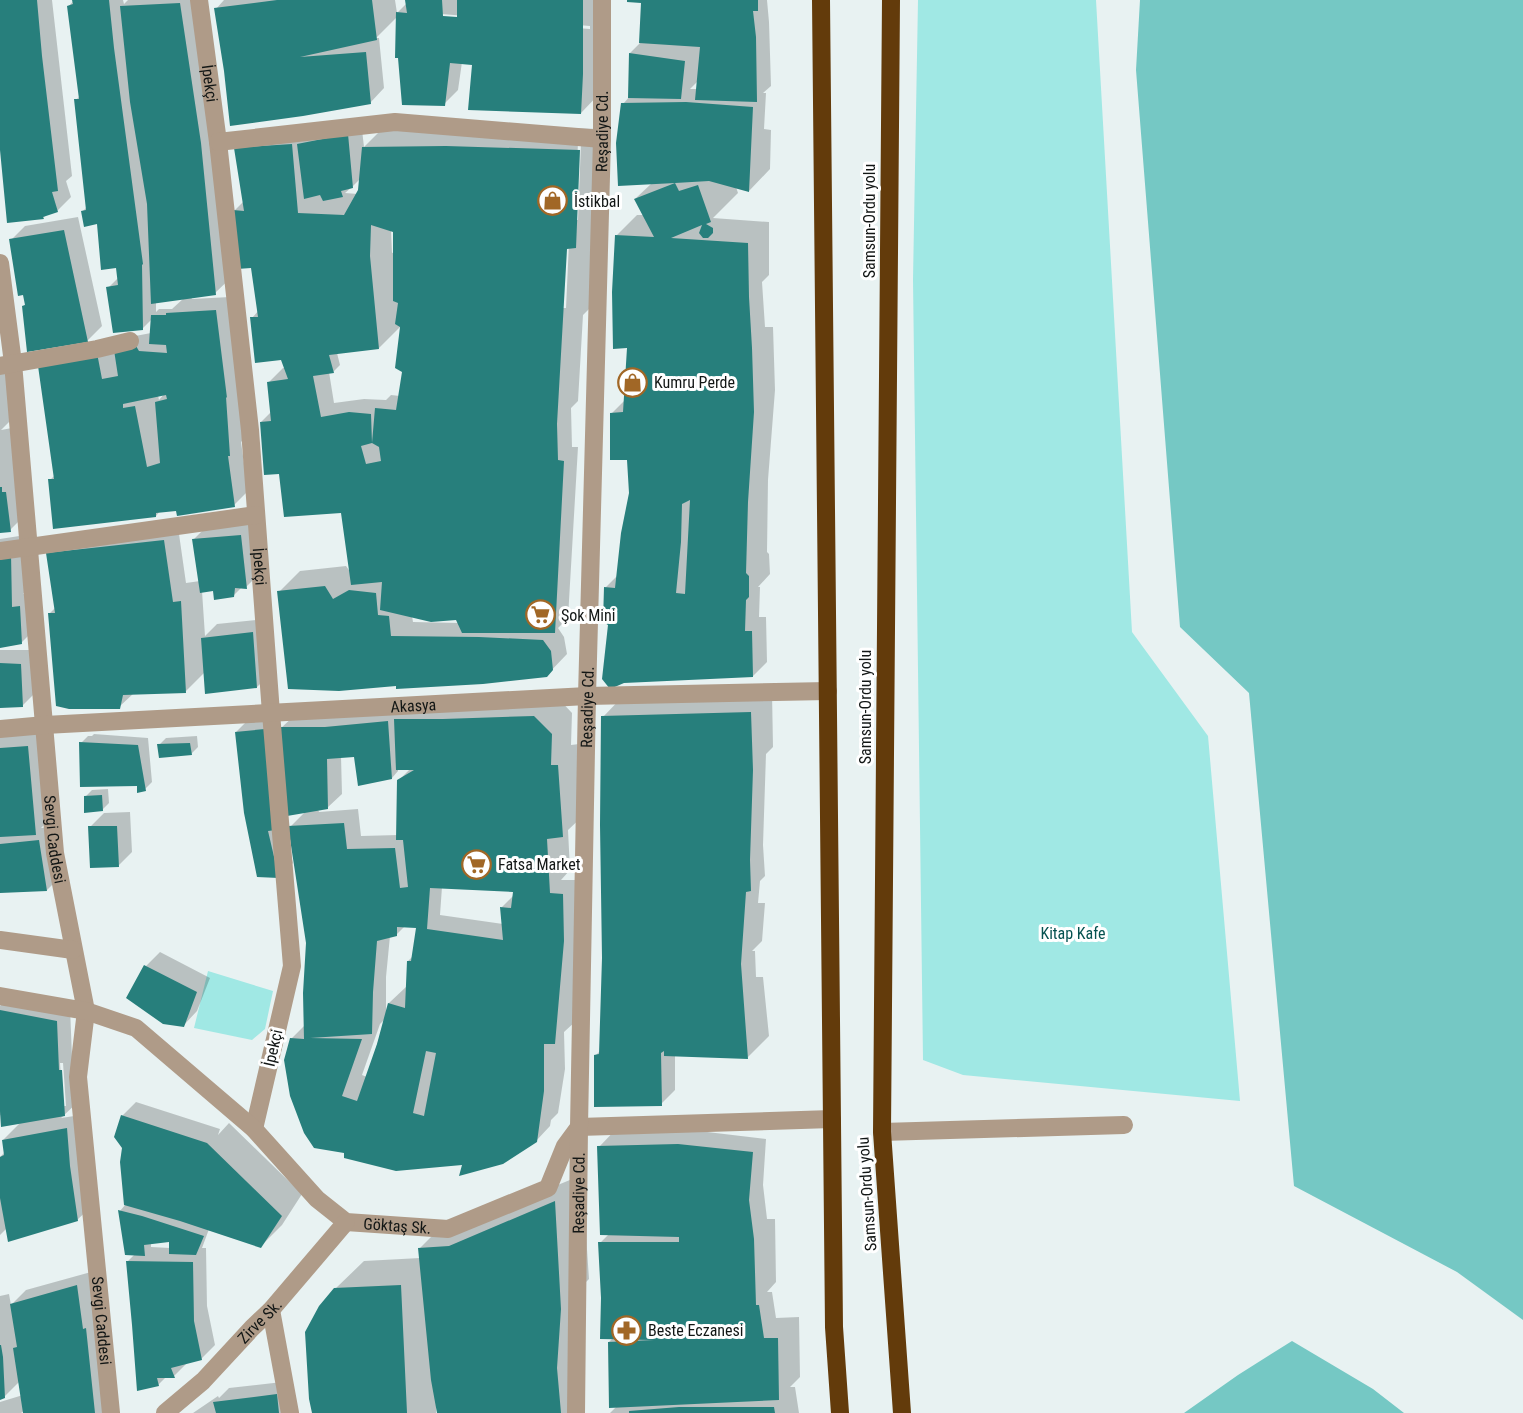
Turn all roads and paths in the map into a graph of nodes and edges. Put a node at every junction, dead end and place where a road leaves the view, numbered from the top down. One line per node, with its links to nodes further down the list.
1 (199, 0): 6 (street, İpekçi)
2 (603, 0): 5 (street, Reşadiye Cd.)
3 (821, 0): 13 (highway, Samsun-Ordu yolu)
4 (891, 0): 26 (highway, Samsun-Ordu yolu)
5 (602, 139): 6 (street); 14 (street, Reşadiye Cd.)
6 (218, 142): 10 (street, İpekçi)
7 (0, 264): 9 (street, Sevgi Caddesi)
8 (130, 341): 9 (street)
9 (7, 365): 11 (street, Sevgi Caddesi)
10 (256, 515): 11 (street); 15 (street, İpekçi)
11 (29, 546): 12 (street); 16 (street, Sevgi Caddesi)
12 (0, 551)
13 (828, 691): 14 (street, Akasya); 22 (highway, Samsun-Ordu yolu)
14 (587, 696): 15 (street, Akasya); 24 (street, Reşadiye Cd.)
15 (271, 713): 16 (street, Akasya); 25 (street, İpekçi)
16 (45, 725): 17 (street, Akasya); 19 (street, Sevgi Caddesi)
17 (0, 729)
18 (0, 940): 19 (street)
19 (74, 950): 21 (street, Sevgi Caddesi)
20 (0, 996): 21 (street, Göktaş Sk.)
21 (86, 1011): 25 (street, Göktaş Sk.); 29 (street, Sevgi Caddesi)
22 (832, 1119): 24 (street); 33 (highway, Samsun-Ordu yolu)
23 (1124, 1125): 26 (street)
24 (579, 1127): 27 (street, Göktaş Sk.); 32 (street, Reşadiye Cd.)
25 (254, 1130): 27 (street, Göktaş Sk.)
26 (882, 1132): 34 (highway, Samsun-Ordu yolu)
27 (346, 1222): 28 (street, Zirve Sk.)
28 (272, 1310): 30 (street, Zirve Sk.); 31 (street)
29 (111, 1413)
30 (165, 1413)
31 (290, 1413)
32 (576, 1413)
33 (840, 1413)
34 (902, 1413)

